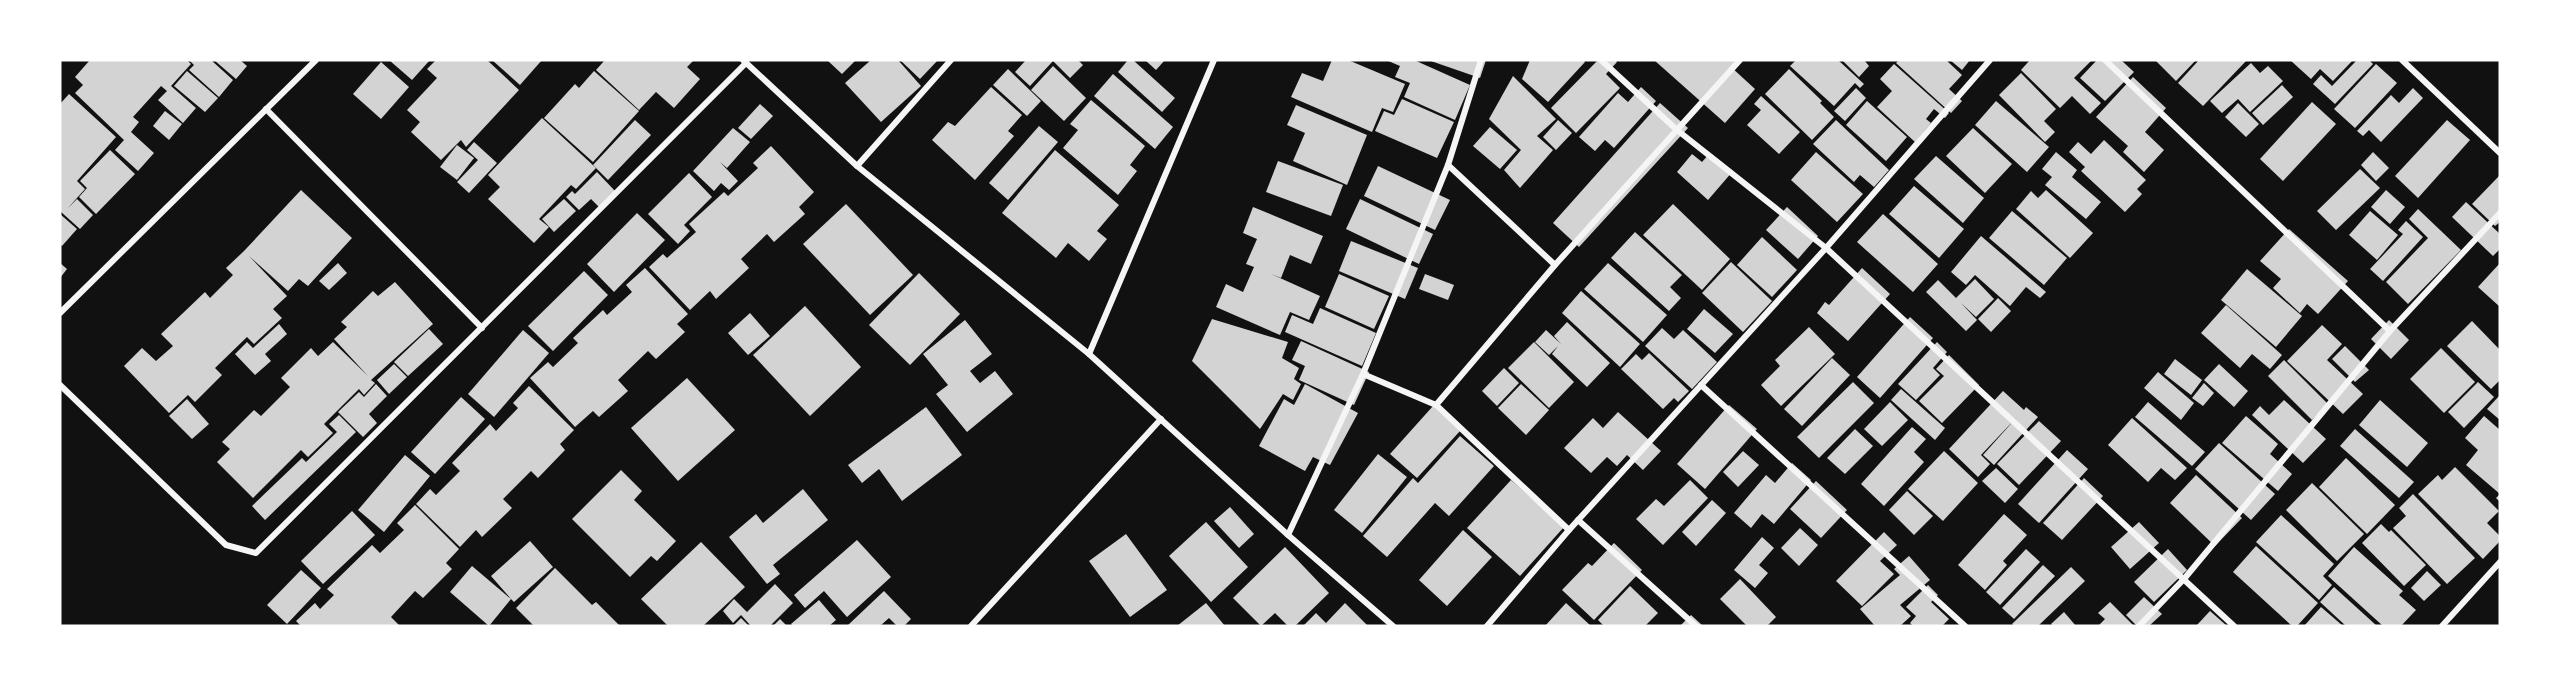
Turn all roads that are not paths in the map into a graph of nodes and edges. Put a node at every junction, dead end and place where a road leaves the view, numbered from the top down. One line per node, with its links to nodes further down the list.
1 (316, 60): 11 (street)
2 (951, 60): 15 (street)
3 (1214, 60): 22 (street)
4 (1481, 60): 14 (street)
5 (1601, 60): 12 (street)
6 (1740, 60): 12 (street)
7 (1990, 60): 17 (street)
8 (2105, 60): 21 (street)
9 (2402, 60): 13 (street)
10 (745, 62): 15 (street); 20 (street)
11 (266, 109): 19 (street); 20 (street)
12 (1677, 130): 17 (street); 18 (street)
13 (2500, 153)
14 (1448, 165): 18 (street); 23 (street)
15 (857, 166): 22 (street)
16 (2500, 213): 21 (street)
17 (1826, 248): 25 (street); 32 (street)
18 (1555, 265): 26 (street)
19 (60, 313)
20 (482, 328): 24 (street)
21 (2390, 332): 32 (street)
22 (1089, 354): 27 (street)
23 (1363, 374): 26 (street); 30 (street)
24 (60, 385)
25 (1701, 385): 28 (street); 37 (street)
26 (1436, 405): 29 (street)
27 (1161, 419): 30 (street); 33 (street)
28 (1578, 520): 29 (street); 36 (street)
29 (1569, 530): 35 (street)
30 (1288, 535): 34 (street)
31 (2500, 562): 40 (street)
32 (2184, 579): 38 (street); 39 (street)
33 (971, 626)
34 (1393, 626)
35 (1487, 626)
36 (1696, 626)
37 (1965, 626)
38 (2139, 626)
39 (2234, 626)
40 (2442, 626)

